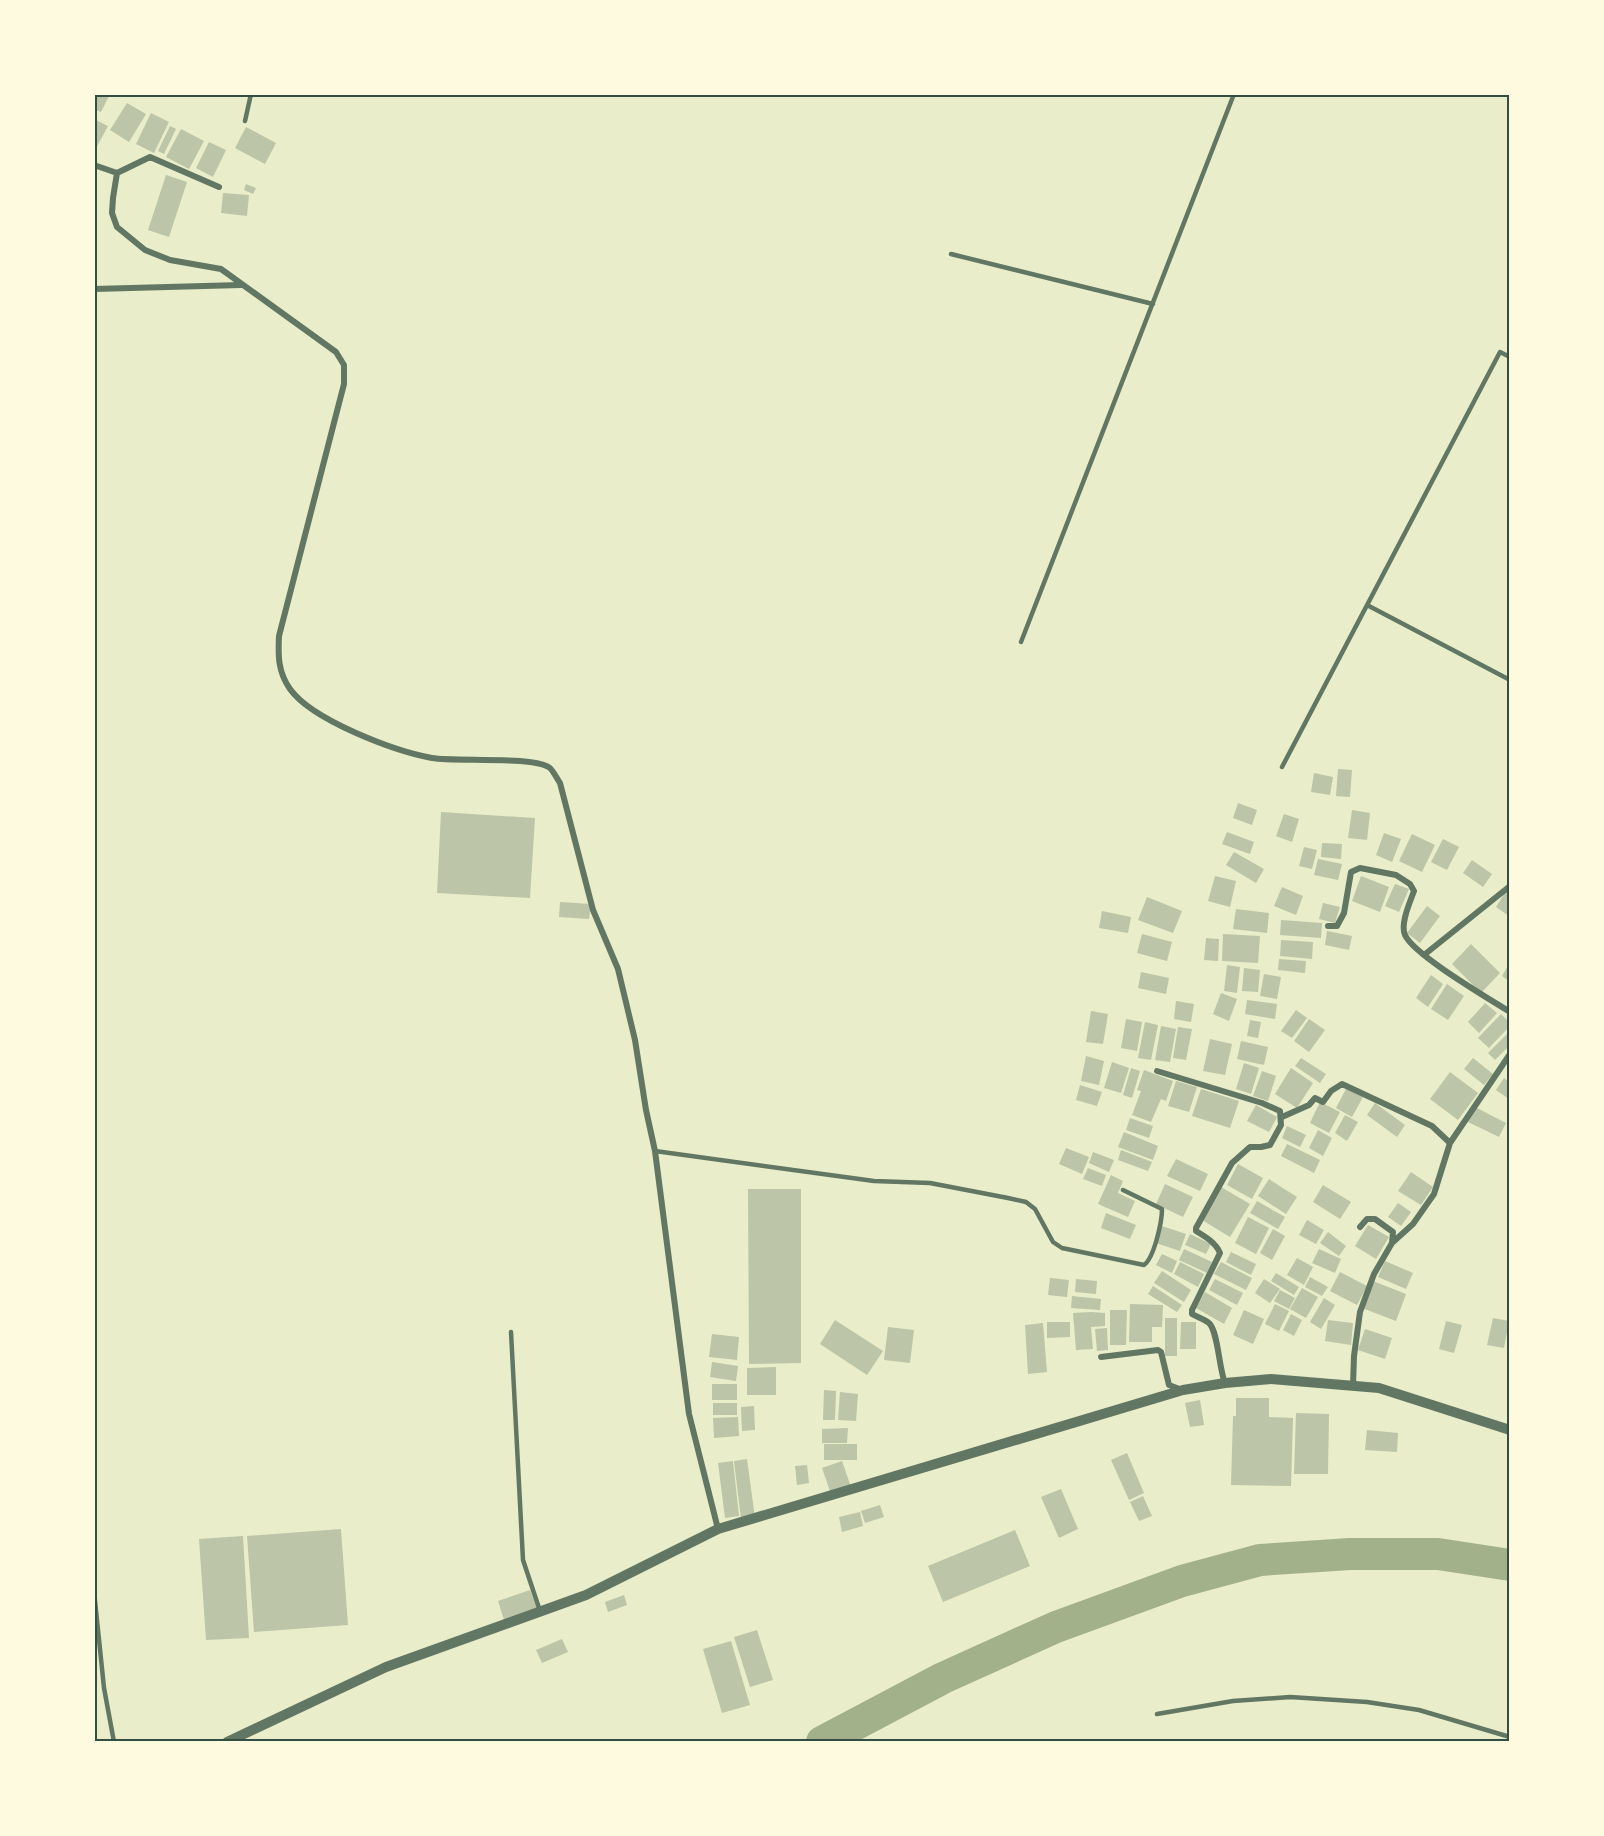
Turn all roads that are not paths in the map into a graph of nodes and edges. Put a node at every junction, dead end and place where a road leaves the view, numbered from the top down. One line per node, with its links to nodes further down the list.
1 (251, 94): 3 (lane)
2 (1234, 94): 10 (lane)
3 (245, 121)
4 (94, 165): 5 (street)
5 (117, 173): 6 (street); 8 (street)
6 (219, 187)
7 (951, 254): 10 (lane)
8 (241, 285): 9 (street); 24 (street)
9 (94, 289)
10 (1153, 304): 13 (lane)
11 (1509, 357): 12 (lane)
12 (1367, 605): 14 (lane); 15 (lane)
13 (1021, 642)
14 (1509, 680)
15 (1282, 768)
16 (1509, 886): 18 (street)
17 (1328, 927): 18 (street)
18 (1424, 955): 19 (street)
19 (1509, 1012)
20 (1509, 1054): 23 (street)
21 (1157, 1071): 22 (street)
22 (1282, 1116): 23 (street); 30 (street)
23 (1450, 1143): 27 (street)
24 (655, 1151): 25 (lane); 34 (street)
25 (1123, 1190)
26 (1360, 1227): 27 (street)
27 (1392, 1243): 31 (street)
28 (511, 1332): 36 (lane)
29 (1101, 1357): 32 (street)
30 (1223, 1379): 31 (street); 32 (street)
31 (1354, 1382): 33 (street)
32 (1183, 1390): 34 (street)
33 (1509, 1430)
34 (718, 1529): 36 (street)
35 (94, 1590): 39 (lane)
36 (540, 1611): 40 (street)
37 (1157, 1714): 38 (lane)
38 (1509, 1737)
39 (114, 1742)
40 (228, 1742)

